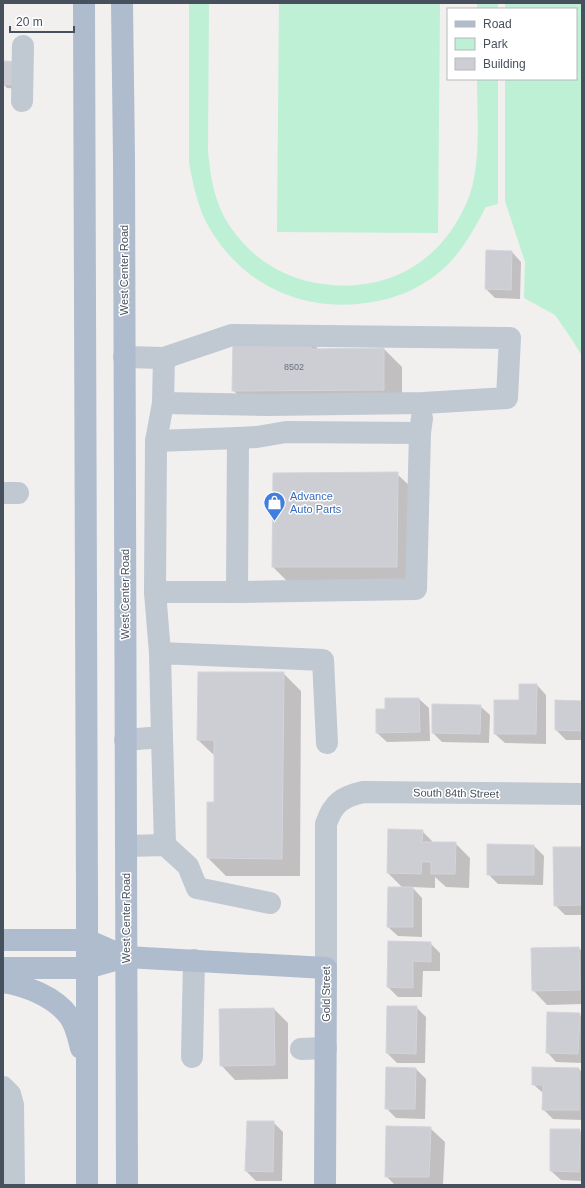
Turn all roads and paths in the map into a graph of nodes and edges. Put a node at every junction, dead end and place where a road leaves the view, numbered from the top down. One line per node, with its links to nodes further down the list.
1 (84, 3): 24 (main road)
2 (122, 3): 5 (main road, West Center Road)
3 (23, 46): 4 (street)
4 (22, 101)
5 (124, 357): 6 (street); 16 (main road, West Center Road)
6 (164, 358): 7 (street); 8 (street)
7 (423, 403): 8 (street); 9 (street)
8 (163, 404): 11 (street)
9 (420, 433): 10 (street); 13 (street)
10 (238, 438): 11 (street); 13 (street)
11 (156, 440): 12 (street)
12 (155, 592): 13 (street); 14 (street)
13 (237, 592)
14 (160, 653): 15 (street); 17 (street)
15 (162, 737): 16 (street); 20 (street)
16 (125, 740): 21 (main road, West Center Road)
17 (327, 742)
18 (582, 794): 19 (street, South 84th Street)
19 (334, 806): 29 (street, Gold Street)
20 (165, 845): 21 (street); 22 (street)
21 (126, 846): 25 (main road, West Center Road)
22 (270, 903)
23 (3, 940): 24 (main road)
24 (87, 940): 25 (main road); 28 (main road)
25 (126, 957): 26 (main road); 28 (main road); 38 (main road, West Center Road)
26 (194, 960): 29 (main road); 33 (street)
27 (3, 968): 28 (main road)
28 (87, 968): 34 (main road)
29 (326, 968): 31 (main road, Gold Street)
30 (3, 982): 34 (main road)
31 (326, 1048): 32 (street); 39 (main road, Gold Street)
32 (301, 1049)
33 (192, 1057)
34 (87, 1076): 37 (main road)
35 (3, 1087): 36 (street)
36 (14, 1185)
37 (87, 1185)
38 (127, 1185)
39 (325, 1185)

